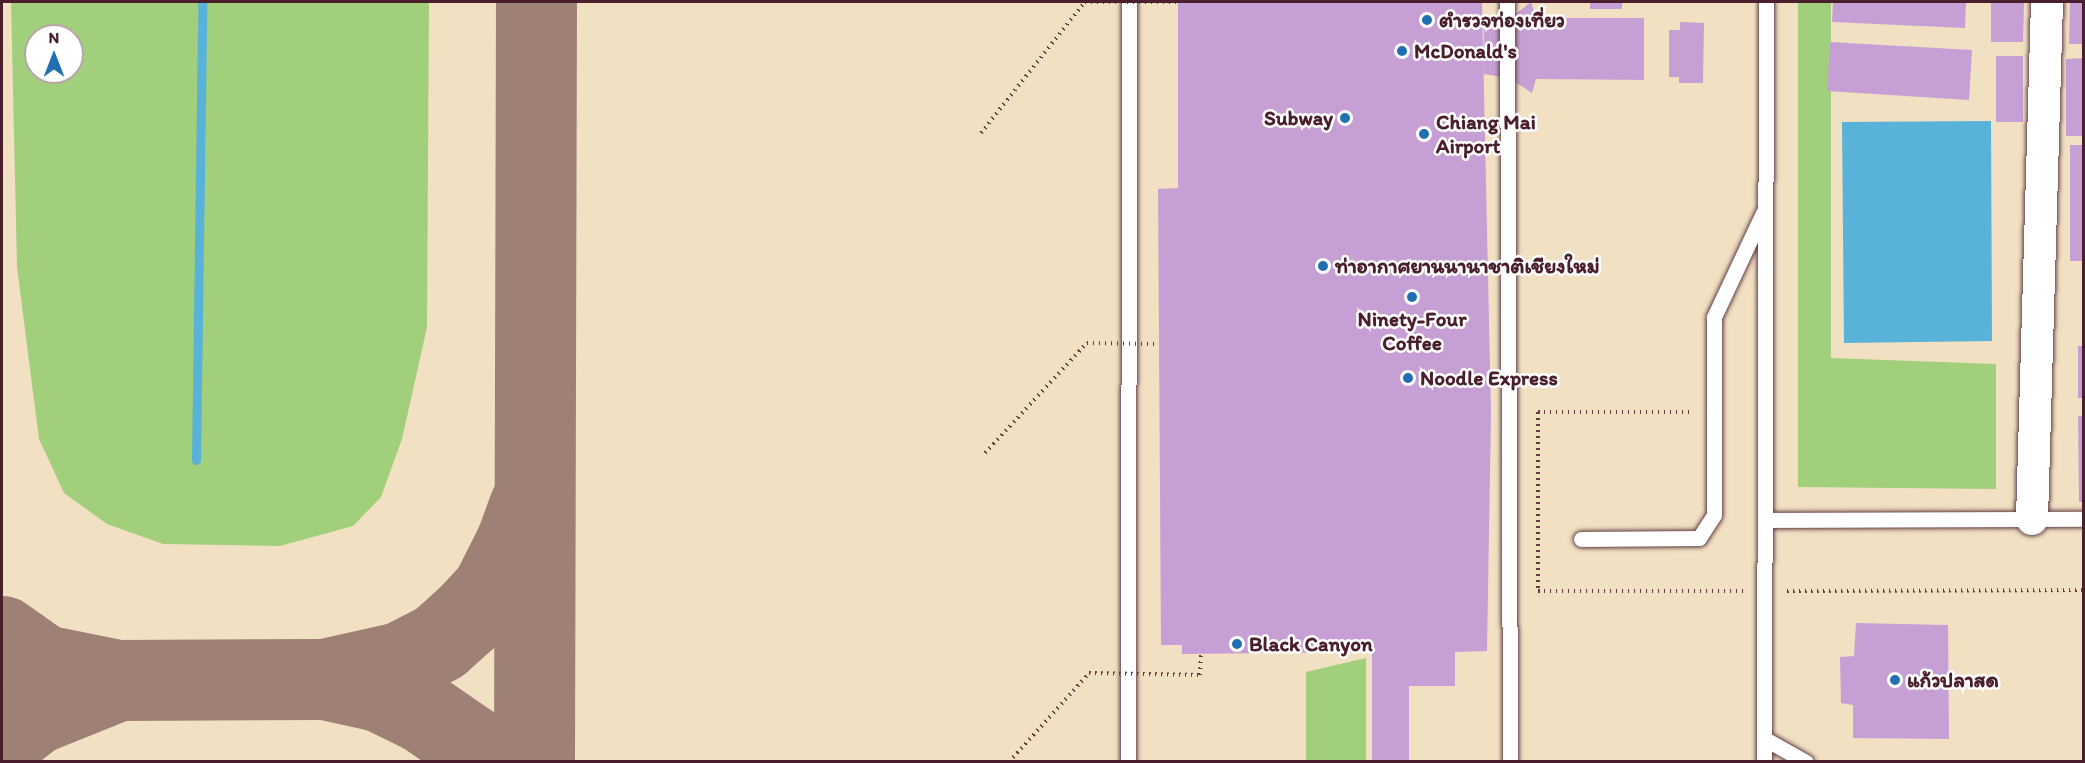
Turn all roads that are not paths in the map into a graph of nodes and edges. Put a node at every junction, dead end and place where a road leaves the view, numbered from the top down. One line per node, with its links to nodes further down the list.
1 (1129, 2): 11 (lane)
2 (1507, 2): 12 (lane)
3 (1766, 2): 5 (lane)
4 (2048, 2): 6 (street)
5 (1766, 207): 8 (lane); 9 (lane)
6 (2032, 519): 7 (lane); 8 (lane)
7 (2084, 519)
8 (1766, 520): 10 (lane)
9 (1581, 539)
10 (1765, 739): 13 (lane); 14 (lane)
11 (1128, 762)
12 (1510, 762)
13 (1764, 762)
14 (1806, 762)

